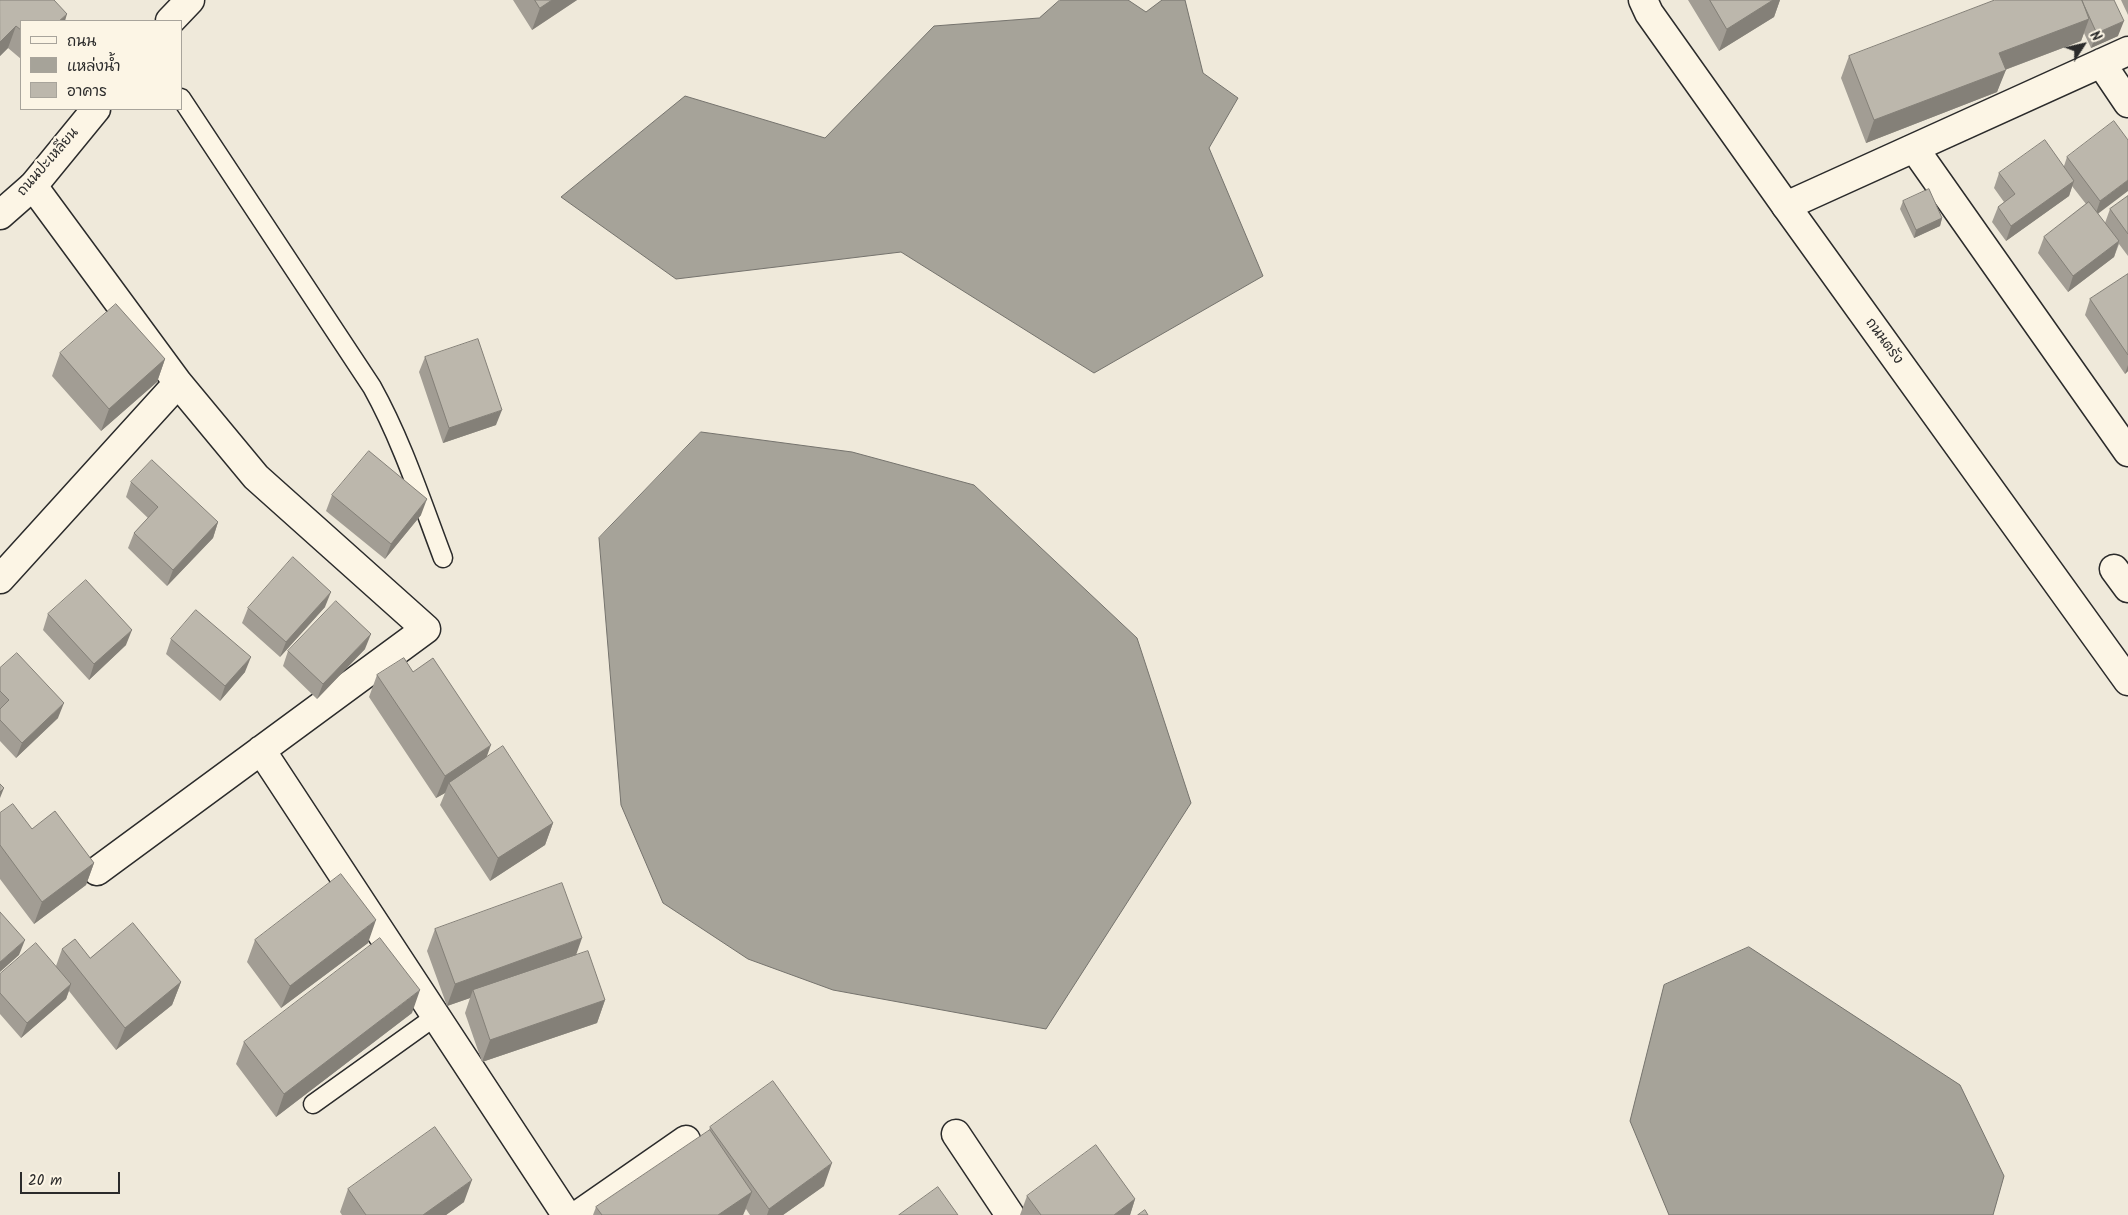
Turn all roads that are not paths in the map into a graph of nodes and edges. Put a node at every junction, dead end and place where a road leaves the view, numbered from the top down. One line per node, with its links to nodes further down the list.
1 (190, 0): 3 (street)
2 (1643, 0): 11 (street, ถนนตรัง)
3 (171, 20)
4 (2128, 52): 5 (street)
5 (2101, 64): 7 (street); 9 (street)
6 (182, 100): 15 (lane)
7 (2128, 102)
8 (95, 110): 10 (street, ถนนปะเหลียน)
9 (1914, 148): 11 (street); 14 (street)
10 (32, 186): 12 (street, ถนนปะเหลียน); 13 (street)
11 (1786, 206): 17 (street, ถนนตรัง)
12 (0, 215)
13 (178, 383): 16 (street); 18 (street)
14 (2128, 452)
15 (443, 558)
16 (0, 579)
17 (2128, 680)
18 (261, 750): 19 (street); 20 (street)
19 (97, 871)
20 (436, 1016): 21 (lane); 24 (street)
21 (314, 1104)
22 (956, 1134): 26 (street)
23 (686, 1140): 25 (street)
24 (571, 1215)
25 (578, 1215)
26 (1010, 1215)

